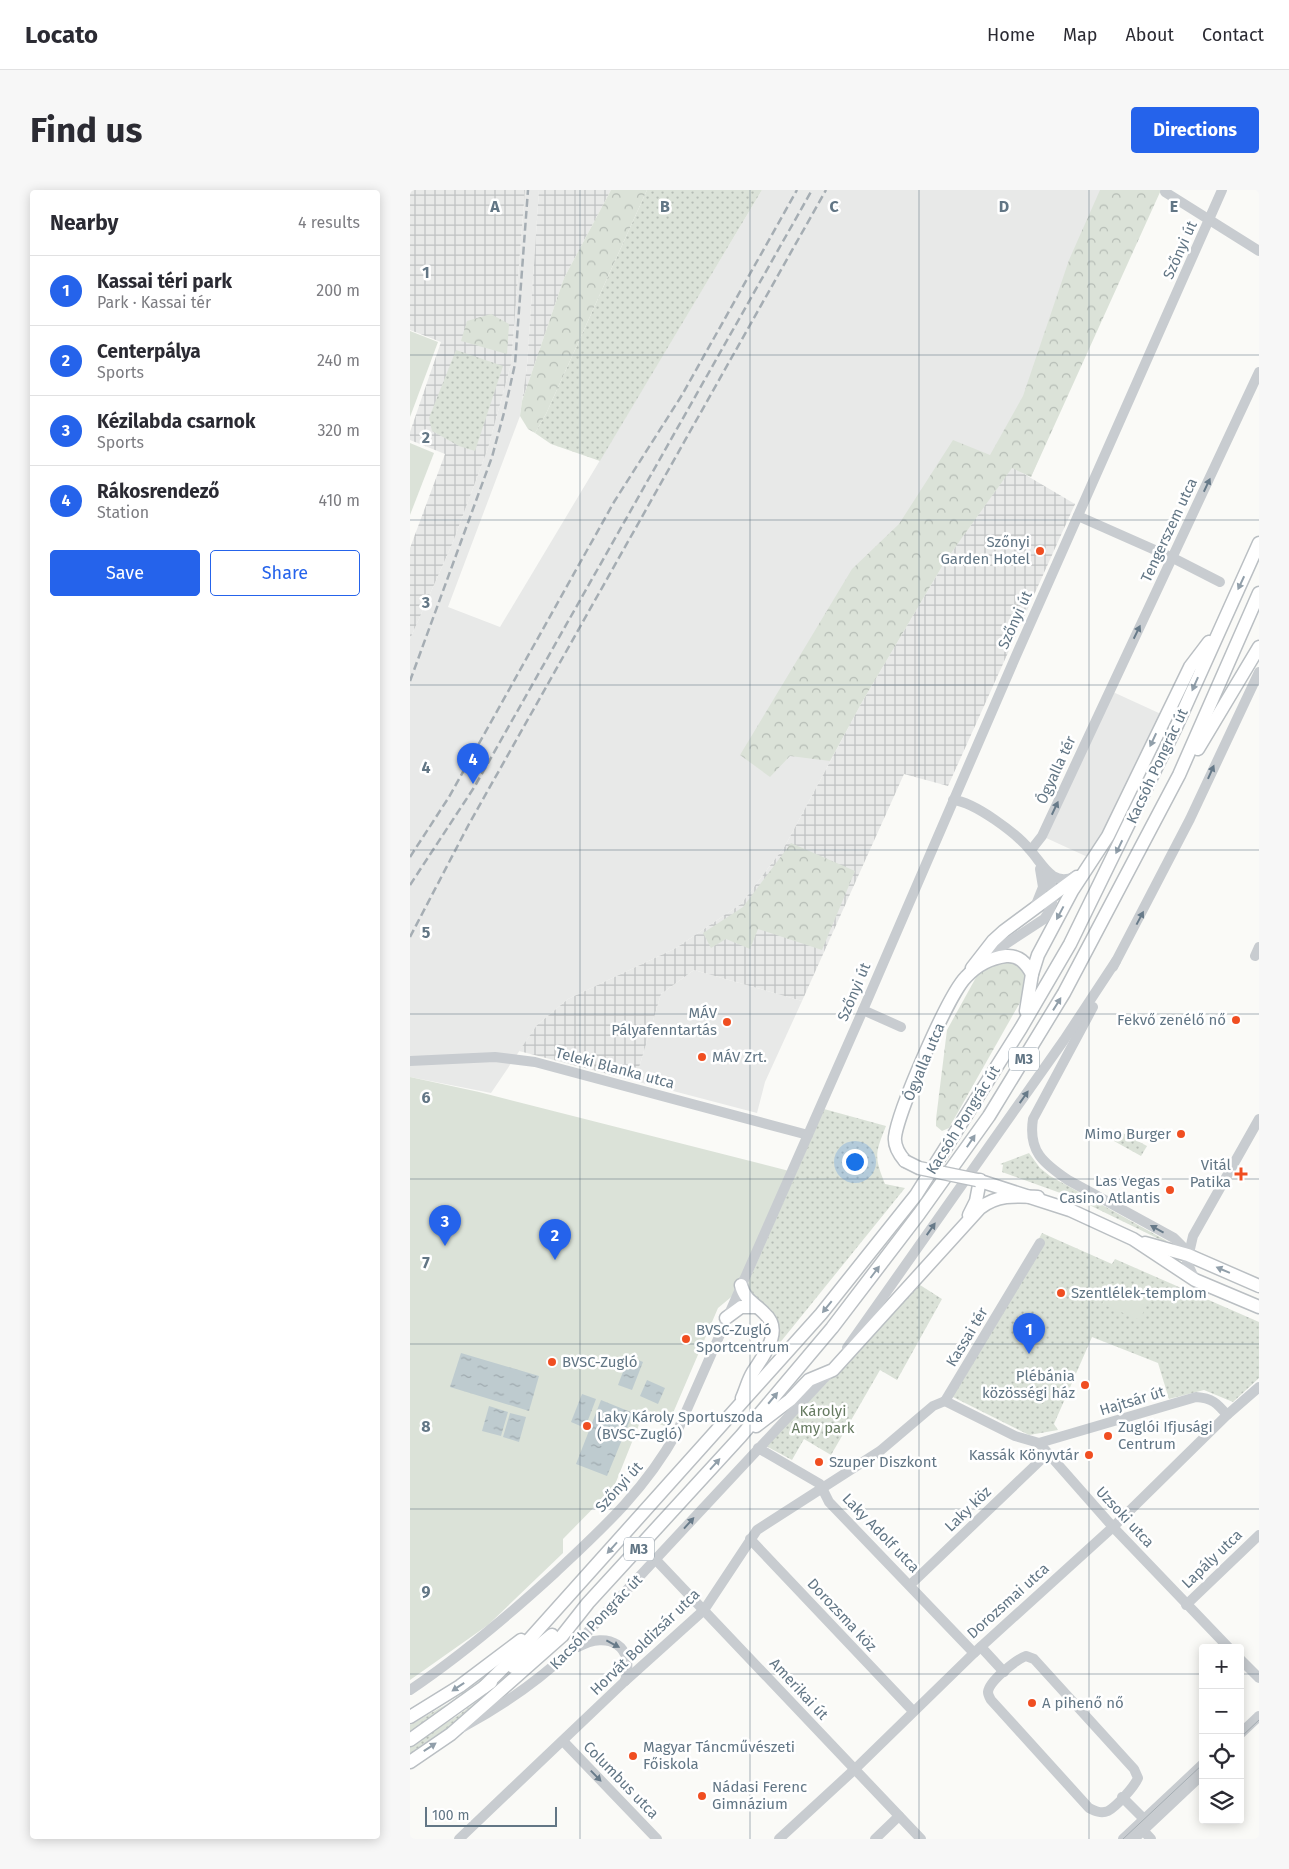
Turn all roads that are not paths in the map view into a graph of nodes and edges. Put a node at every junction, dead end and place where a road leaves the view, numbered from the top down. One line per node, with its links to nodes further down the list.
1 (1222, 190): 3 (street, Szőnyi út)
2 (1166, 192): 3 (street)
3 (1209, 221): 4 (street); 6 (street, Szőnyi út)
4 (1259, 252)
5 (1259, 372): 8 (street, Tengerszem utca, one-way to 5)
6 (1078, 516): 8 (street); 16 (street, Szőnyi út)
7 (1259, 543): 11 (main road, Kacsóh Pongrác út / M3, one-way to 11)
8 (1173, 558): 9 (street); 14 (street, Tengerszem utca, one-way to 8)
9 (1220, 582)
10 (1259, 593): 15 (main road, Kacsóh Pongrác út / M3)
11 (1222, 624): 18 (main road, one-way to 18); 28 (main road, Kacsóh Pongrác út / M3, one-way to 28)
12 (1259, 647): 15 (main road)
13 (1259, 672): 22 (street, Kacsóh Pongrác út, one-way to 13)
14 (1106, 701): 17 (street, Ógyalla tér, one-way to 14)
15 (1179, 775): 50 (main road, Kacsóh Pongrác út / M3, one-way to 15)
16 (953, 800): 17 (street); 26 (street, Szőnyi út)
17 (1032, 852): 19 (street); 21 (street)
18 (1084, 870): 19 (street); 20 (main road); 24 (main road, one-way to 24)
19 (1047, 871): 20 (street)
20 (1054, 896): 21 (main road); 23 (street)
21 (1034, 908): 25 (main road)
22 (1116, 961): 38 (street, Kacsóh Pongrác út, one-way to 22); 45 (street, Kacsóh Pongrác út, one-way to 22)
23 (974, 969): 24 (main road, Ógyalla utca); 25 (main road, Ógyalla utca)
24 (1032, 974): 28 (main road)
25 (964, 978): 33 (main road, Ógyalla utca, bridge)
26 (863, 1010): 27 (street); 31 (street, Szőnyi út)
27 (902, 1028)
28 (1021, 1028): 48 (main road, Kacsóh Pongrác út / M3, one-way to 48)
29 (410, 1061): 31 (street, Teleki Blanka utca)
30 (1259, 1118): 32 (street)
31 (808, 1135): 40 (street, Szőnyi út)
32 (1255, 1135): 38 (street)
33 (978, 1180): 34 (main road); 35 (main road)
34 (1038, 1197): 35 (main road); 36 (main road)
35 (963, 1226): 45 (main road)
36 (1133, 1239): 38 (main road); 39 (main road)
37 (1040, 1243): 47 (street, Kassai tér)
38 (1188, 1255): 39 (street); 41 (main road, one-way to 38)
39 (1195, 1280): 43 (main road)
40 (741, 1285): 42 (main road); 44 (street, Szőnyi út)
41 (1259, 1286)
42 (755, 1307): 44 (main road); 48 (main road)
43 (1259, 1307)
44 (726, 1318): 72 (street, Szőnyi út)
45 (833, 1370): 50 (main road); 52 (street, Kacsóh Pongrác út)
46 (1259, 1388): 49 (street, Dorozsmai utca)
47 (945, 1401): 51 (street); 54 (street, Horvát Boldizsár utca)
48 (739, 1407): 63 (main road, Kacsóh Pongrác út / M3, one-way to 63)
49 (1227, 1415): 51 (street, Hajtsár út); 55 (street, Dorozsmai utca)
50 (741, 1436): 60 (main road, Kacsóh Pongrác út / M3, one-way to 50)
51 (1039, 1442): 53 (street, Uzsoki utca)
52 (758, 1448): 54 (street, Laky Adolf utca); 58 (street, Kacsóh Pongrác út, one-way to 52)
53 (1047, 1454): 55 (street, Uzsoki utca); 59 (street, Laky köz)
54 (822, 1488): 57 (street, Horvát Boldizsár utca); 59 (street, Laky Adolf utca)
55 (1113, 1527): 61 (street, Uzsoki utca); 65 (street, Dorozsmai utca)
56 (1259, 1535): 61 (street, Lapály utca)
57 (750, 1538): 62 (street, Horvát Boldizsár utca); 73 (street, Dorozsma köz)
58 (656, 1560): 62 (street, Amerikai út); 66 (street, Kacsóh Pongrác út)
59 (910, 1585): 65 (street, Laky Adolf utca)
60 (588, 1604): 71 (main road); 77 (main road)
61 (1186, 1605): 64 (street, Uzsoki utca)
62 (704, 1610): 70 (street, Horvát Boldizsár utca); 82 (street, Amerikai út)
63 (548, 1618): 71 (main road); 75 (main road, one-way to 75)
64 (1225, 1644)
65 (977, 1650): 68 (street, Laky Adolf utca); 73 (street, Dorozsmai utca)
66 (570, 1651): 70 (street, one-way to 70); 77 (street, Kacsóh Pongrác út)
67 (1244, 1663): 69 (street)
68 (1004, 1672): 84 (street); 84 (street)
69 (1259, 1678)
70 (624, 1682): 79 (street, Horvát Boldizsár utca)
71 (484, 1687): 78 (main road)
72 (410, 1690)
73 (913, 1711): 82 (street, Dorozsmai utca)
74 (1259, 1716): 76 (street)
75 (410, 1717)
76 (1244, 1730)
77 (451, 1734): 80 (main road, one-way to 77)
78 (410, 1740)
79 (562, 1741): 87 (street, Horvát Boldizsár utca); 88 (street, Columbus utca, one-way to 88)
80 (410, 1762)
81 (1199, 1768): 86 (street)
82 (855, 1769): 85 (street, Amerikai út); 89 (street, Dorozsmai utca)
83 (1199, 1777): 86 (street)
84 (1122, 1797): 86 (street)
85 (899, 1816): 90 (street); 91 (street, Amerikai út)
86 (1142, 1825): 92 (street); 93 (street); 94 (street)
87 (459, 1839)
88 (657, 1839)
89 (779, 1839)
90 (875, 1839)
91 (921, 1839)
92 (1124, 1839)
93 (1134, 1839)
94 (1151, 1839)

